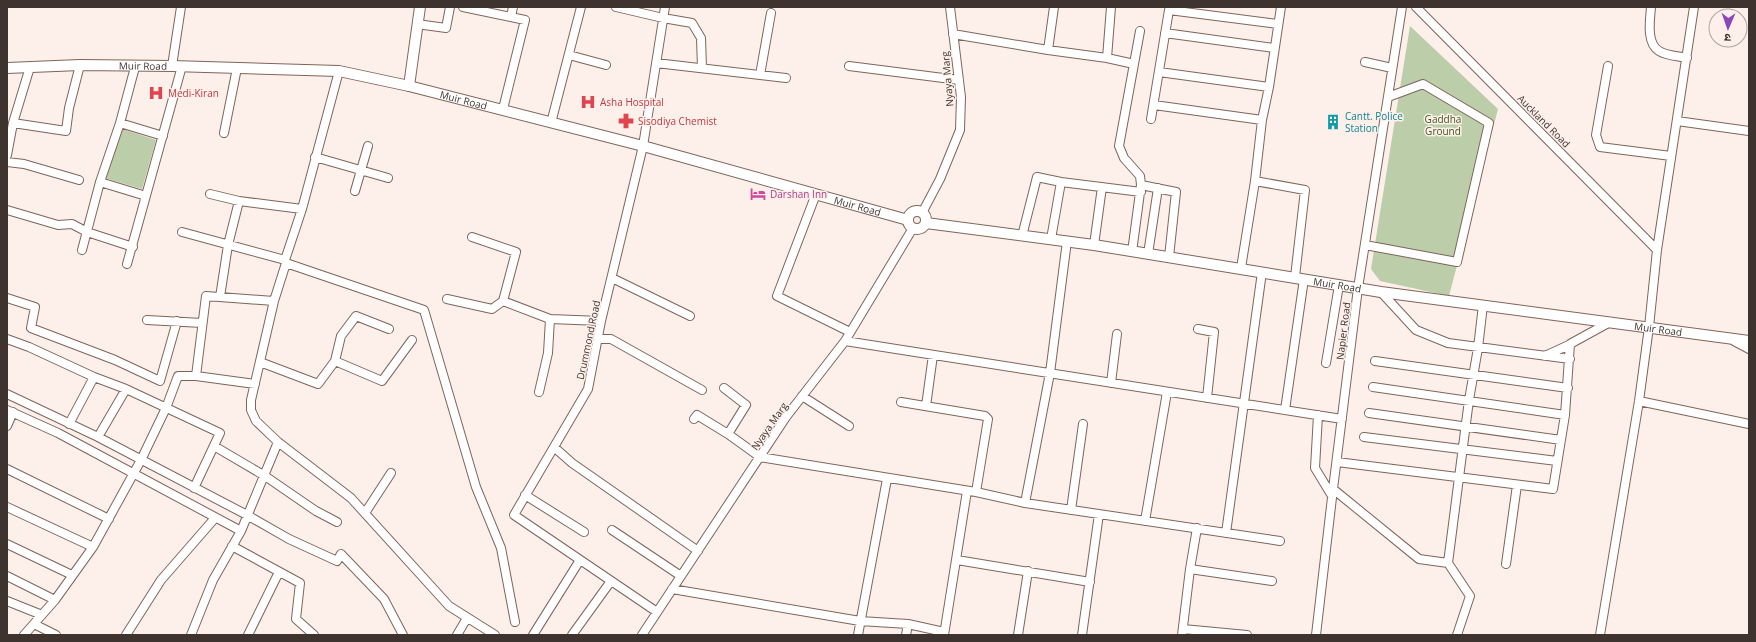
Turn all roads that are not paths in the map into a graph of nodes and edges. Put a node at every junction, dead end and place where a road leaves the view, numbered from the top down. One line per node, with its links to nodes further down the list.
1 (181, 7): 35 (street)
2 (420, 7): 20 (main road)
3 (450, 7): 20 (street)
4 (463, 7): 18 (street)
5 (513, 7): 18 (street)
6 (581, 7): 27 (street)
7 (616, 7): 19 (street)
8 (665, 7): 19 (street, Drummond Road)
9 (950, 7): 24 (street, Nyaya Marg)
10 (1054, 7): 26 (street)
11 (1111, 7): 28 (street)
12 (1281, 7): 21 (street)
13 (1402, 7): 43 (street, Napier Road)
14 (1416, 7): 99 (street, Auckland Road)
15 (1651, 7): 29 (street)
16 (1694, 7): 29 (street)
17 (770, 12): 46 (street)
18 (511, 18): 53 (street)
19 (663, 18): 31 (street, Drummond Road); 42 (street)
20 (417, 24): 49 (main road)
21 (1278, 24): 23 (street); 25 (street)
22 (1140, 31): 32 (street)
23 (1165, 33): 25 (street); 45 (street)
24 (953, 34): 26 (street); 48 (street, Nyaya Marg)
25 (1274, 48): 50 (street)
26 (1048, 50): 28 (street)
27 (569, 55): 34 (street); 57 (street)
28 (1107, 58): 32 (street)
29 (1687, 58): 56 (street)
30 (1365, 62): 43 (street)
31 (656, 63): 42 (street); 64 (street, Drummond Road)
32 (1134, 64): 77 (street)
33 (80, 65): 38 (main road, Muir Road); 39 (main road, Muir Road); 58 (street)
34 (606, 65)
35 (177, 66): 39 (main road, Muir Road); 41 (main road, Muir Road); 62 (street)
36 (849, 66): 48 (street)
37 (1608, 66): 66 (street)
38 (30, 67): 40 (main road, Muir Road); 58 (street)
39 (135, 67): 59 (street)
40 (7, 68)
41 (236, 68): 44 (main road, Muir Road); 61 (street)
42 (702, 68): 46 (street)
43 (1392, 68): 51 (street, Napier Road)
44 (339, 71): 49 (main road, Muir Road); 67 (street)
45 (1159, 72): 50 (street); 52 (street)
46 (760, 75): 47 (street)
47 (786, 78)
48 (959, 80): 85 (street, Nyaya Marg)
49 (408, 86): 53 (main road, Muir Road)
50 (1269, 87): 55 (street)
51 (1388, 97): 96 (street, Napier Road); 96 (street)
52 (1154, 104): 54 (street); 55 (street)
53 (503, 110): 57 (main road, Muir Road)
54 (1151, 119)
55 (1262, 120): 74 (street)
56 (1677, 121): 60 (street); 66 (street)
57 (551, 122): 64 (main road, Muir Road)
58 (13, 123): 65 (street)
59 (120, 123): 62 (street); 72 (street)
60 (1749, 131)
61 (224, 133)
62 (163, 136): 81 (street)
63 (368, 146): 69 (street)
64 (643, 146): 80 (main road, Muir Road); 107 (street, Drummond Road)
65 (7, 155)
66 (1671, 156): 99 (street)
67 (315, 157): 69 (street); 83 (street)
68 (7, 162): 71 (street)
69 (362, 171): 70 (street); 78 (street)
70 (388, 178)
71 (79, 180)
72 (100, 182): 81 (street); 88 (street)
73 (1061, 182): 75 (street); 90 (street); 92 (street)
74 (1255, 182): 105 (street); 108 (street)
75 (1102, 188): 77 (street); 95 (street)
76 (1158, 188): 77 (street); 101 (street); 102 (street)
77 (1141, 189): 100 (street)
78 (355, 191)
79 (210, 194): 82 (street)
80 (816, 194): 87 (main road, Muir Road); 128 (street)
81 (146, 196): 97 (street)
82 (239, 201): 83 (street); 94 (street)
83 (302, 209): 103 (street)
84 (7, 210): 88 (street)
85 (922, 212): 86 (main road); 87 (main road)
86 (926, 222): 87 (main road); 90 (main road, Muir Road)
87 (911, 224): 128 (street, Nyaya Marg)
88 (87, 232): 97 (street); 98 (street)
89 (182, 232): 94 (street)
90 (1022, 236): 92 (main road, Muir Road)
91 (472, 237): 116 (street)
92 (1050, 239): 93 (main road, Muir Road)
93 (1067, 241): 95 (main road, Muir Road); 146 (street)
94 (228, 245): 103 (street); 112 (street)
95 (1094, 245): 100 (main road, Muir Road)
96 (1365, 245): 110 (street, Napier Road)
97 (133, 247): 104 (street)
98 (82, 250)
99 (1657, 250): 125 (street)
100 (1132, 252): 101 (main road, Muir Road)
101 (1148, 254): 102 (main road, Muir Road)
102 (1169, 257): 105 (main road, Muir Road)
103 (285, 261): 115 (street); 245 (street)
104 (127, 264)
105 (1241, 268): 106 (main road, Muir Road)
106 (1262, 272): 108 (main road, Muir Road); 165 (street)
107 (612, 278): 118 (street); 122 (street, Drummond Road)
108 (1299, 278): 109 (main road, Muir Road); 168 (street)
109 (1339, 285): 110 (main road, Muir Road); 145 (street)
110 (1358, 288): 111 (main road, Muir Road); 174 (street, Napier Road)
111 (1381, 292): 117 (main road, Muir Road); 137 (street)
112 (220, 297): 115 (street); 124 (street)
113 (7, 298): 121 (street)
114 (447, 299): 116 (street)
115 (274, 301): 144 (street)
116 (503, 301): 119 (street)
117 (1482, 305): 123 (main road, Muir Road); 137 (street)
118 (690, 316)
119 (550, 319): 122 (street); 157 (street)
120 (147, 320): 121 (street)
121 (177, 321): 124 (street)
122 (601, 321): 132 (street, Drummond Road)
123 (1611, 322): 125 (main road, Muir Road); 136 (street)
124 (202, 323): 147 (street)
125 (1649, 327): 130 (main road, Muir Road); 163 (street)
126 (389, 329): 142 (street)
127 (1198, 329): 161 (street)
128 (850, 332): 134 (street, Nyaya Marg)
129 (1117, 334): 150 (street)
130 (1729, 338): 135 (main road, Muir Road); 138 (street)
131 (7, 339): 149 (street)
132 (598, 339): 156 (street); 187 (street, Drummond Road)
133 (412, 340): 142 (street)
134 (845, 341): 139 (street); 160 (street, Nyaya Marg)
135 (1749, 341)
136 (1571, 344): 140 (street); 141 (street)
137 (1478, 348): 140 (street); 148 (street)
138 (1749, 349)
139 (933, 355): 146 (street); 166 (street)
140 (1544, 356): 141 (street)
141 (1570, 359): 154 (street)
142 (335, 361): 144 (street)
143 (1375, 361): 148 (street)
144 (260, 362): 151 (street)
145 (1326, 363)
146 (1050, 373): 150 (street); 205 (street)
147 (196, 376): 151 (street); 167 (street)
148 (1474, 376): 154 (street); 162 (street)
149 (94, 377): 155 (street); 175 (street)
150 (1111, 383): 158 (street)
151 (255, 384): 185 (street)
152 (1373, 387): 162 (street)
153 (724, 388): 181 (street)
154 (1568, 388): 171 (street)
155 (126, 389): 167 (street); 182 (street)
156 (702, 390)
157 (539, 392)
158 (1167, 392): 161 (street); 213 (street)
159 (7, 394): 175 (street)
160 (802, 396): 179 (street); 189 (street, Nyaya Marg)
161 (1207, 398): 165 (street)
162 (1469, 400): 171 (street); 180 (street)
163 (1639, 401): 177 (street); 269 (street)
164 (901, 402): 166 (street)
165 (1243, 403): 168 (street); 219 (street)
166 (926, 406): 202 (street)
167 (166, 408): 186 (street); 190 (street)
168 (1285, 410): 172 (street)
169 (10, 411): 178 (street); 195 (street)
170 (1369, 413): 180 (street)
171 (1565, 414): 184 (street)
172 (1318, 415): 174 (street); 203 (street)
173 (694, 419): 181 (street)
174 (1342, 419): 192 (street, Napier Road)
175 (69, 424): 182 (street)
176 (1083, 424): 207 (street)
177 (1749, 424)
178 (7, 426)
179 (849, 426)
180 (1466, 426): 184 (street); 188 (street)
181 (728, 434): 189 (street)
182 (98, 437): 190 (street)
183 (1364, 437): 188 (street)
184 (1561, 440): 191 (street)
185 (278, 442): 196 (street); 208 (street)
186 (214, 446): 196 (street); 200 (street)
187 (554, 447): 204 (street, Drummond Road); 224 (street)
188 (1463, 449): 191 (street); 197 (street)
189 (760, 457): 198 (street); 224 (street, Nyaya Marg)
190 (141, 460): 195 (street); 200 (street)
191 (1557, 461): 199 (street)
192 (1337, 462): 197 (street); 203 (street, Napier Road)
193 (7, 469): 212 (street)
194 (391, 473): 208 (street)
195 (133, 474): 211 (street); 212 (street)
196 (265, 476): 210 (street); 214 (street)
197 (1459, 477): 199 (street); 227 (street)
198 (887, 479): 201 (street); 244 (street)
199 (1517, 485): 228 (street)
200 (194, 488): 210 (street)
201 (967, 491): 202 (street); 226 (street)
202 (976, 492): 205 (street)
203 (1332, 493): 227 (street); 267 (street, Napier Road)
204 (525, 495): 218 (street); 225 (street, Drummond Road)
205 (1025, 503): 207 (street)
206 (7, 507): 223 (street)
207 (1071, 510): 209 (street)
208 (365, 513): 243 (street)
209 (1099, 514): 213 (street); 237 (street)
210 (247, 515): 217 (street); 257 (street)
211 (215, 518): 217 (street); 253 (street)
212 (110, 519): 223 (street)
213 (1145, 521): 215 (street)
214 (337, 522)
215 (1197, 528): 219 (street); 229 (street)
216 (612, 530): 234 (street)
217 (241, 531): 222 (street)
218 (584, 532)
219 (1226, 533): 220 (street)
220 (1280, 541)
221 (7, 544): 232 (street)
222 (232, 546): 231 (street); 254 (street)
223 (93, 547): 232 (street)
224 (698, 551): 234 (street, Nyaya Marg)
225 (580, 560): 235 (street, Drummond Road); 260 (street)
226 (957, 560): 230 (street); 250 (street)
227 (1448, 563): 268 (street)
228 (1506, 564)
229 (1190, 569): 236 (street); 248 (street)
230 (1028, 571): 237 (street); 264 (street)
231 (279, 572): 255 (street); 256 (street)
232 (72, 575): 239 (street)
233 (7, 576): 239 (street)
234 (681, 576): 238 (street, Nyaya Marg)
235 (611, 581): 241 (street, Drummond Road); 261 (street)
236 (1272, 581)
237 (1090, 582): 265 (street)
238 (672, 589): 241 (street, Nyaya Marg); 244 (street)
239 (55, 600): 242 (street)
240 (7, 601): 242 (street)
241 (657, 612): 249 (street, Nyaya Marg)
242 (42, 615): 246 (street)
243 (467, 618): 258 (street); 259 (street)
244 (860, 621): 247 (street); 262 (street)
245 (515, 622)
246 (34, 624): 251 (street); 252 (street)
247 (908, 624): 250 (street); 263 (street)
248 (1182, 632): 266 (street)
249 (644, 633)
250 (944, 633)
251 (24, 635)
252 (56, 635)
253 (126, 635)
254 (191, 635)
255 (248, 635)
256 (314, 635)
257 (403, 635)
258 (457, 635)
259 (495, 635)
260 (533, 635)
261 (572, 635)
262 (858, 635)
263 (906, 635)
264 (1018, 635)
265 (1082, 635)
266 (1247, 635)
267 (1316, 635)
268 (1457, 635)
269 (1600, 635)

